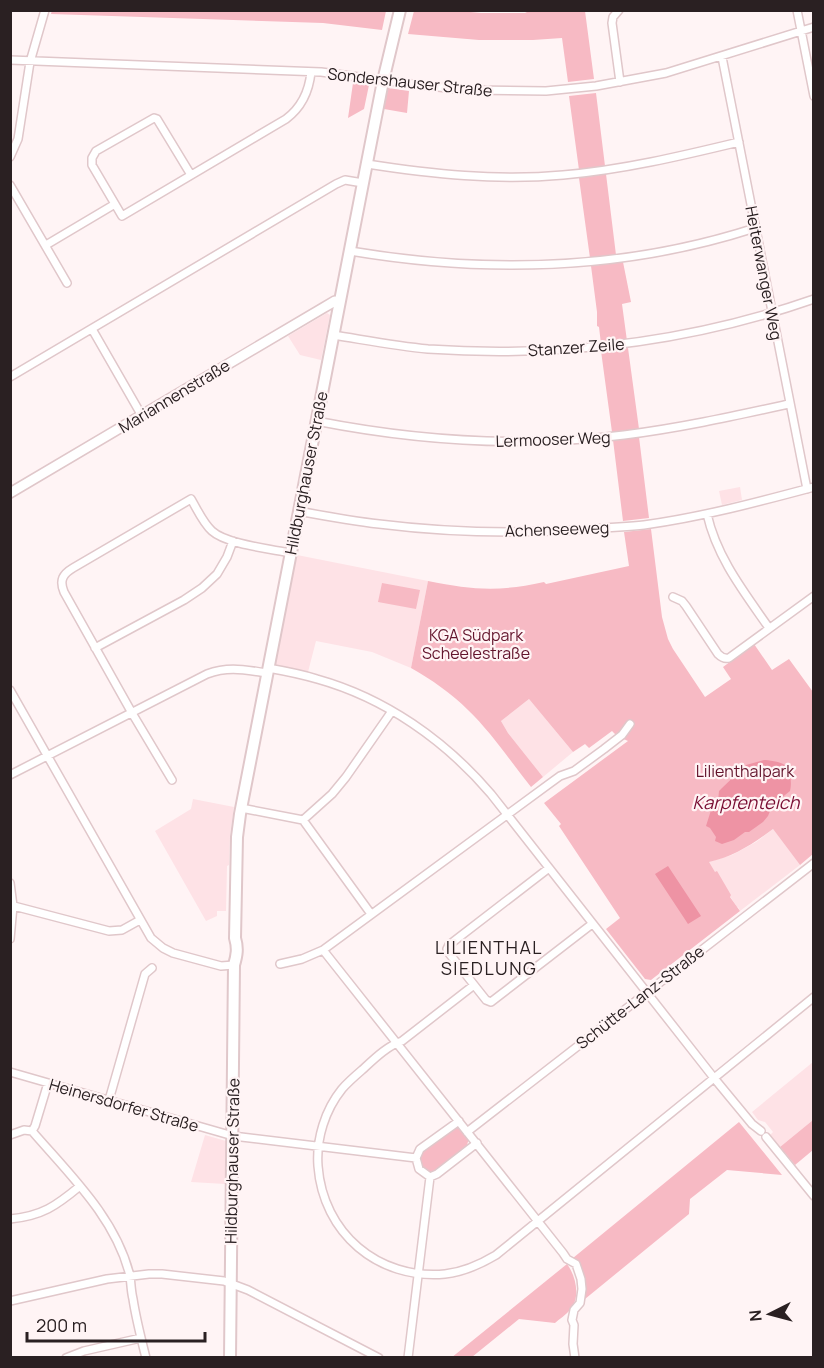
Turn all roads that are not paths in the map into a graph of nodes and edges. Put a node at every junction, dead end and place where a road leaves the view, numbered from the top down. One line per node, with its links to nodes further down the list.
1 (45, 10): 9 (street)
2 (400, 10): 11 (main road, Hildburghauser Straße)
3 (619, 10): 12 (street)
4 (797, 10): 6 (street)
5 (813, 27): 6 (street, Sondershauser Straße)
6 (801, 31): 7 (street, Sondershauser Straße); 13 (street)
7 (722, 57): 12 (street, Sondershauser Straße); 14 (street, Heiterwanger Weg)
8 (10, 60): 9 (street, Sondershauser Straße)
9 (30, 62): 10 (street, Sondershauser Straße); 15 (street)
10 (311, 72): 11 (street, Sondershauser Straße); 17 (street)
11 (383, 81): 12 (street, Sondershauser Straße); 16 (main road, Hildburghauser Straße)
12 (620, 82)
13 (813, 96)
14 (739, 142): 16 (street); 21 (street, Heiterwanger Weg)
15 (10, 157)
16 (367, 164): 18 (main road, Hildburghauser Straße)
17 (190, 175): 20 (street); 20 (street)
18 (363, 183): 23 (main road, Hildburghauser Straße); 28 (street)
19 (10, 186): 22 (street)
20 (115, 204): 22 (street)
21 (755, 228): 23 (street); 27 (street, Heiterwanger Weg)
22 (46, 245): 24 (street)
23 (350, 251): 26 (main road, Hildburghauser Straße)
24 (67, 283)
25 (813, 299): 27 (street, Stanzer Zeile)
26 (339, 302): 29 (main road, Hildburghauser Straße); 32 (street, Mariannenstraße)
27 (772, 313): 29 (street, Stanzer Zeile); 31 (street, Heiterwanger Weg)
28 (92, 329): 30 (street); 32 (street)
29 (333, 335): 33 (main road, Hildburghauser Straße)
30 (10, 377)
31 (789, 404): 33 (street, Lermooser Weg); 34 (street, Heiterwanger Weg)
32 (142, 416): 35 (street, Mariannenstraße)
33 (316, 422): 36 (main road, Hildburghauser Straße)
34 (810, 488): 37 (street, Achenseeweg)
35 (10, 493)
36 (298, 511): 37 (street, Achenseeweg); 39 (main road, Hildburghauser Straße)
37 (707, 514): 42 (street)
38 (232, 541): 39 (street); 43 (street); 43 (street)
39 (290, 553): 44 (main road, Hildburghauser Straße)
40 (813, 596): 42 (street)
41 (673, 597): 42 (street)
42 (769, 628)
43 (96, 648): 47 (street)
44 (268, 671): 46 (street); 47 (street); 52 (main road, Hildburghauser Straße)
45 (10, 690): 49 (street)
46 (392, 711): 53 (street); 54 (street)
47 (132, 713): 49 (street); 51 (street)
48 (630, 724): 53 (street)
49 (47, 756): 50 (street); 60 (street)
50 (10, 775)
51 (172, 780)
52 (241, 808): 54 (street); 65 (main road, Hildburghauser Straße)
53 (507, 815): 56 (street); 59 (street)
54 (303, 820): 59 (street)
55 (813, 863): 68 (street, Schütte-Lanz-Straße)
56 (549, 868): 61 (street); 67 (street)
57 (10, 884): 58 (street)
58 (12, 905): 60 (street); 62 (street)
59 (371, 914): 63 (street)
60 (140, 920): 65 (street)
61 (592, 924): 67 (street); 68 (street)
62 (10, 939)
63 (323, 950): 64 (street); 70 (street)
64 (280, 963)
65 (234, 965): 80 (main road, Hildburghauser Straße)
66 (152, 968): 74 (street)
67 (474, 985): 70 (street)
68 (646, 993): 72 (street); 77 (street, Schütte-Lanz-Straße)
69 (813, 997): 72 (street)
70 (396, 1043): 75 (street); 83 (street)
71 (10, 1072): 73 (street, Heinersdorfer Straße)
72 (714, 1078): 78 (street); 89 (street)
73 (48, 1083): 74 (street, Heinersdorfer Straße); 76 (street)
74 (109, 1100): 80 (street, Heinersdorfer Straße)
75 (459, 1121): 77 (street); 84 (street)
76 (32, 1131): 79 (street); 86 (street)
77 (467, 1131): 82 (street)
78 (761, 1131)
79 (10, 1135)
80 (233, 1136): 83 (street, Heinersdorfer Straße); 92 (main road, Hildburghauser Straße)
81 (766, 1137): 87 (street)
82 (477, 1143): 85 (street); 89 (street)
83 (318, 1146): 84 (street, Heinersdorfer Straße); 90 (street)
84 (416, 1158): 85 (street)
85 (430, 1177): 90 (street)
86 (80, 1186): 88 (street); 91 (street)
87 (813, 1196)
88 (10, 1219)
89 (538, 1221): 90 (street); 100 (street)
90 (419, 1274): 99 (street)
91 (130, 1276): 92 (street); 93 (street); 94 (street)
92 (230, 1283): 97 (main road, Hildburghauser Straße); 98 (street)
93 (10, 1301)
94 (141, 1338): 95 (street); 96 (street)
95 (66, 1358)
96 (146, 1358)
97 (230, 1358)
98 (379, 1358)
99 (408, 1358)
100 (575, 1358)

